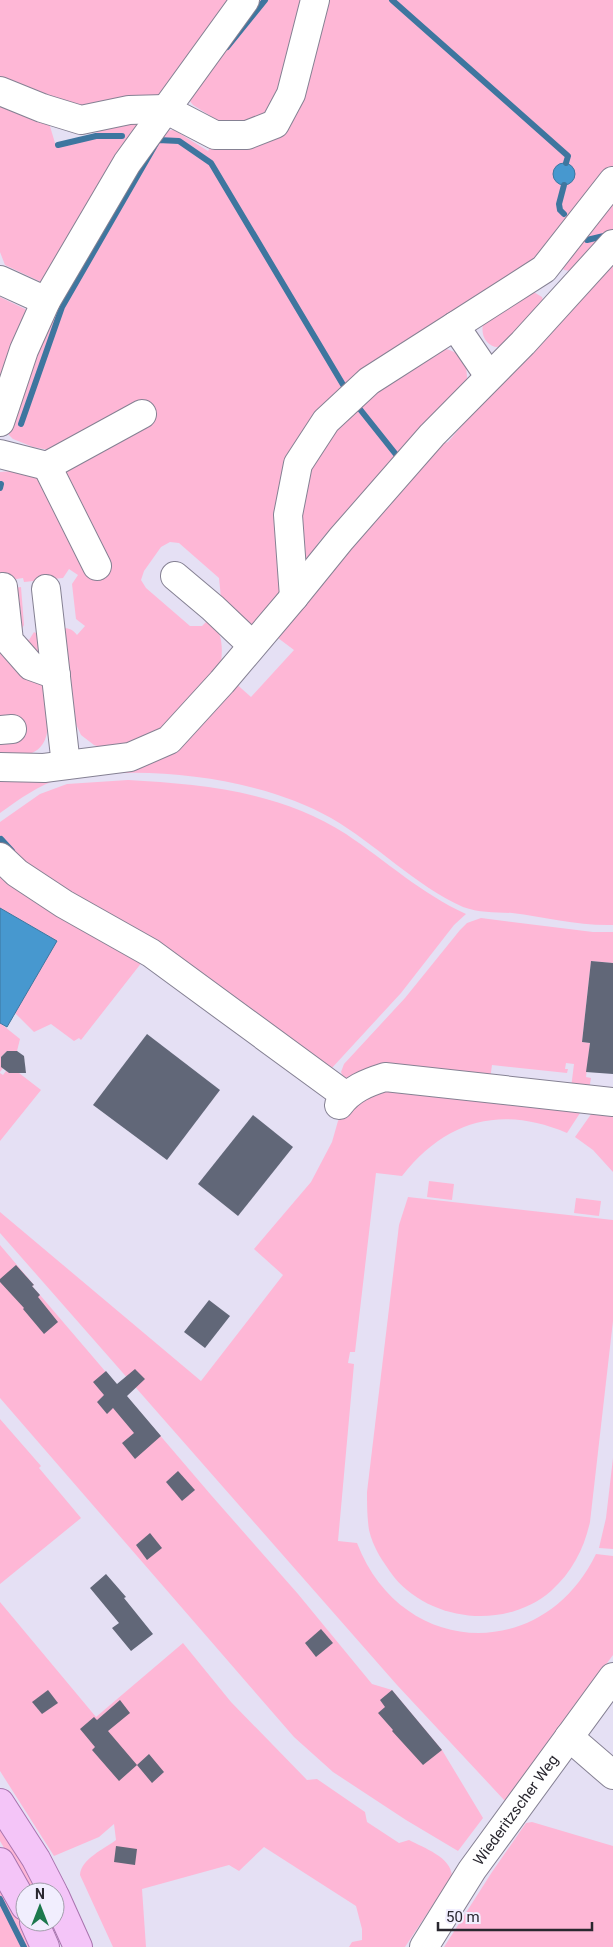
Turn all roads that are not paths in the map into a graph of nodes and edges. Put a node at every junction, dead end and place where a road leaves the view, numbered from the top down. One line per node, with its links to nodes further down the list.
1 (246, 0): 4 (street)
2 (315, 0): 4 (street)
3 (0, 91): 4 (street)
4 (165, 109): 10 (street)
5 (613, 181): 7 (street)
6 (613, 244): 9 (street)
7 (544, 269): 9 (street); 11 (street)
8 (0, 280): 10 (street)
9 (566, 296): 12 (street)
10 (46, 301): 14 (street)
11 (455, 326): 12 (street); 21 (street)
12 (489, 376): 21 (street)
13 (142, 414): 16 (street)
14 (0, 422)
15 (0, 454): 16 (street)
16 (47, 466): 17 (street)
17 (97, 566)
18 (175, 576): 22 (street)
19 (4, 588): 23 (street)
20 (46, 589): 23 (street)
21 (294, 597): 22 (street)
22 (252, 645): 24 (street)
23 (56, 675): 24 (street)
24 (66, 765): 25 (street)
25 (0, 767)
26 (0, 857): 27 (street)
27 (613, 1102)
28 (613, 1677): 29 (street, Wiederitzscher Weg)
29 (568, 1737): 30 (street); 39 (street, Wiederitzscher Weg)
30 (613, 1775)
31 (0, 1803): 33 (main road)
32 (0, 1862): 34 (main road)
33 (48, 1882)
34 (15, 1888)
35 (65, 1918): 38 (main road)
36 (38, 1932): 37 (main road)
37 (45, 1947)
38 (78, 1947)
39 (424, 1947)

